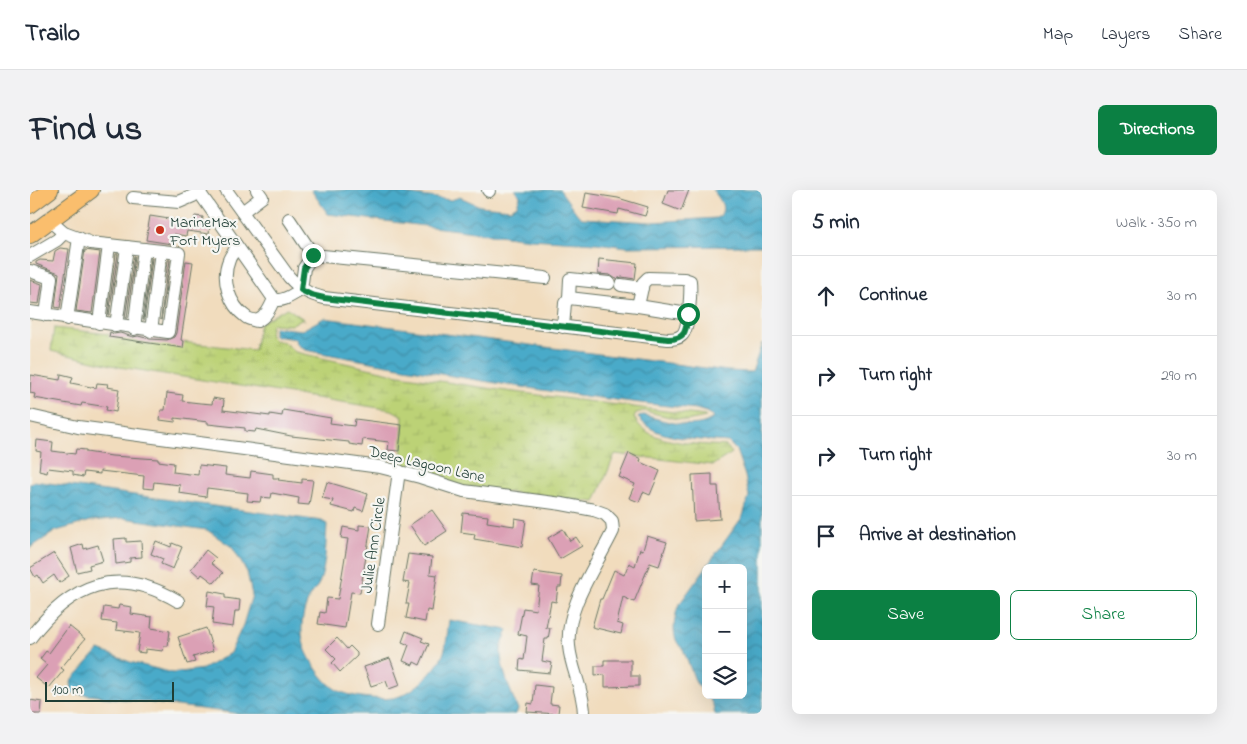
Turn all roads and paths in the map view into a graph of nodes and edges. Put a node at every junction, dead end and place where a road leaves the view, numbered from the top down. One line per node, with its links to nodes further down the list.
1 (50, 190): 7 (main road)
2 (91, 190): 10 (main road)
3 (226, 190): 8 (street)
4 (257, 190): 8 (street)
5 (200, 191): 6 (street); 16 (street)
6 (133, 198)
7 (30, 205)
8 (242, 212): 24 (street)
9 (289, 219): 19 (street)
10 (49, 220): 11 (street); 12 (main road)
11 (64, 233): 13 (street); 20 (street)
12 (30, 235)
13 (79, 238): 14 (street); 31 (street)
14 (109, 245): 15 (street); 32 (street)
15 (127, 247): 17 (street); 33 (street)
16 (237, 247): 26 (street); 26 (street)
17 (144, 249): 18 (street); 35 (street)
18 (161, 251): 36 (street); 36 (street)
19 (313, 255): 22 (street); 24 (street)
20 (30, 256)
21 (30, 271): 30 (street)
22 (545, 278)
23 (642, 288): 25 (street); 27 (street); 29 (street)
24 (301, 290): 26 (street); 34 (street)
25 (569, 298): 27 (street); 34 (street)
26 (274, 299)
27 (638, 306): 29 (street)
28 (30, 312): 30 (street)
29 (688, 314): 34 (street)
30 (46, 316): 31 (street)
31 (67, 319): 32 (street)
32 (99, 323): 33 (street)
33 (116, 326): 35 (street)
34 (562, 327)
35 (134, 328): 36 (street)
36 (151, 330)
37 (30, 416): 38 (street, Deep Lagoon Lane)
38 (398, 472): 40 (street, Julie Ann Circle); 42 (street, Deep Lagoon Lane)
39 (178, 601): 41 (street)
40 (378, 624)
41 (30, 638)
42 (584, 714)

